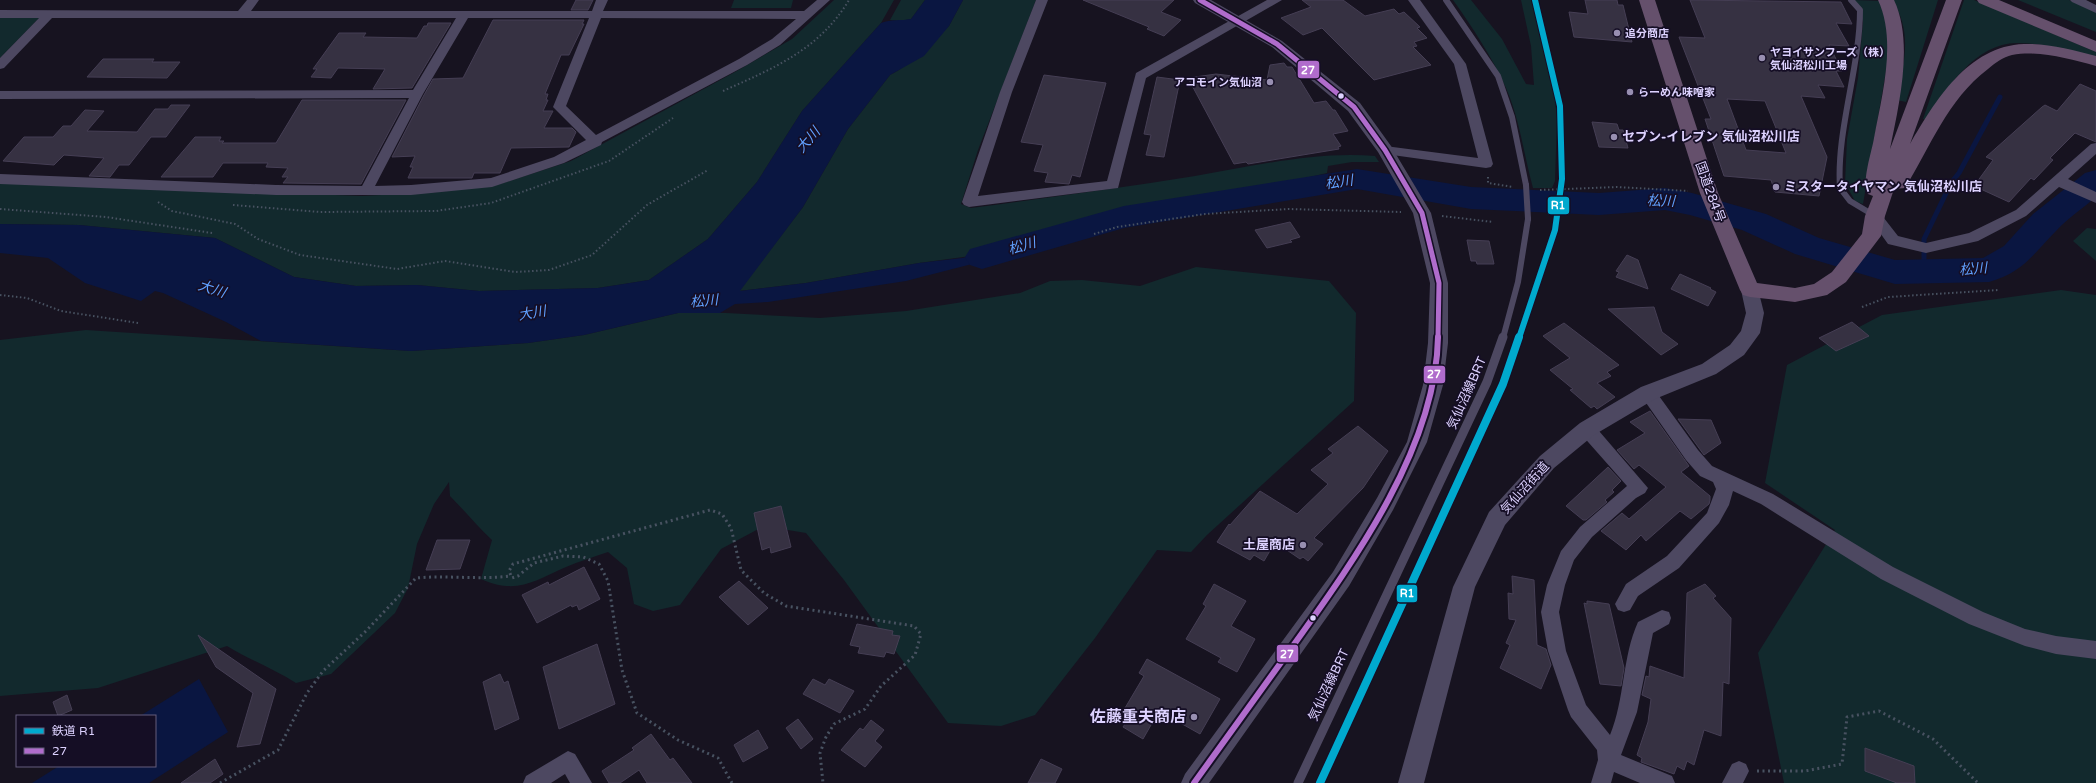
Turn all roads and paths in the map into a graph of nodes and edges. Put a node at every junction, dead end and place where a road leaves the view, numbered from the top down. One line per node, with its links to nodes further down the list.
1 (253, 0): 20 (street)
2 (602, 0): 21 (street)
3 (824, 0): 22 (street)
4 (849, 0): 29 (path)
5 (1042, 0): 24 (street)
6 (1200, 0): 24 (street)
7 (1276, 0): 24 (street)
8 (1414, 0): 36 (street)
9 (1446, 0): 73 (lane, 気仙沼線BRT, bridge)
10 (1647, 0): 43 (highway, 国道284号)
11 (1851, 0): 49 (lane)
12 (1886, 0): 49 (highway)
13 (1954, 0): 49 (highway)
14 (1985, 0): 26 (highway)
15 (2000, 0): 25 (highway)
16 (2076, 0): 17 (street)
17 (2096, 9)
18 (0, 14): 19 (street)
19 (48, 15): 20 (street); 28 (street)
20 (241, 15): 23 (street)
21 (595, 15): 22 (street); 23 (street); 33 (street)
22 (807, 15): 33 (street)
23 (463, 16): 30 (street)
24 (1237, 21): 35 (street)
25 (2096, 41)
26 (2096, 47)
27 (2096, 61): 49 (highway)
28 (0, 65)
29 (719, 93)
30 (418, 94): 31 (street); 42 (street)
31 (0, 95)
32 (674, 117): 46 (path)
33 (596, 142): 42 (street)
34 (2096, 147): 39 (street)
35 (1385, 150): 36 (street); 48 (street)
36 (1486, 164): 40 (path)
37 (708, 170): 45 (path)
38 (0, 179): 42 (street)
39 (2057, 180): 44 (street); 49 (street)
40 (1512, 187)
41 (1540, 190): 43 (path)
42 (366, 191)
43 (1709, 193): 53 (highway, 国道284号)
44 (2096, 198)
45 (163, 200)
46 (226, 205)
47 (0, 210): 51 (path)
48 (1422, 213): 50 (path); 52 (path); 72 (street)
49 (1875, 216): 53 (highway)
50 (1493, 222)
51 (212, 232)
52 (1094, 234)
53 (1750, 290): 58 (street, 気仙沼街道)
54 (1998, 290): 56 (path)
55 (0, 296): 57 (path)
56 (1862, 307)
57 (138, 323)
58 (1648, 393): 59 (street, 気仙沼街道); 60 (street)
59 (1587, 429): 65 (street); 74 (street, 気仙沼街道)
60 (1720, 480): 62 (street); 64 (street)
61 (511, 576): 67 (path); 70 (path); 71 (path)
62 (1624, 604)
63 (1662, 618): 65 (street)
64 (2096, 650)
65 (1608, 760): 75 (street); 76 (street)
66 (1735, 777): 77 (path)
67 (220, 783)
68 (533, 783): 69 (street)
69 (582, 783)
70 (732, 783)
71 (823, 783)
72 (1194, 783)
73 (1298, 783)
74 (1411, 783)
75 (1600, 783)
76 (1665, 783)
77 (1978, 783)

